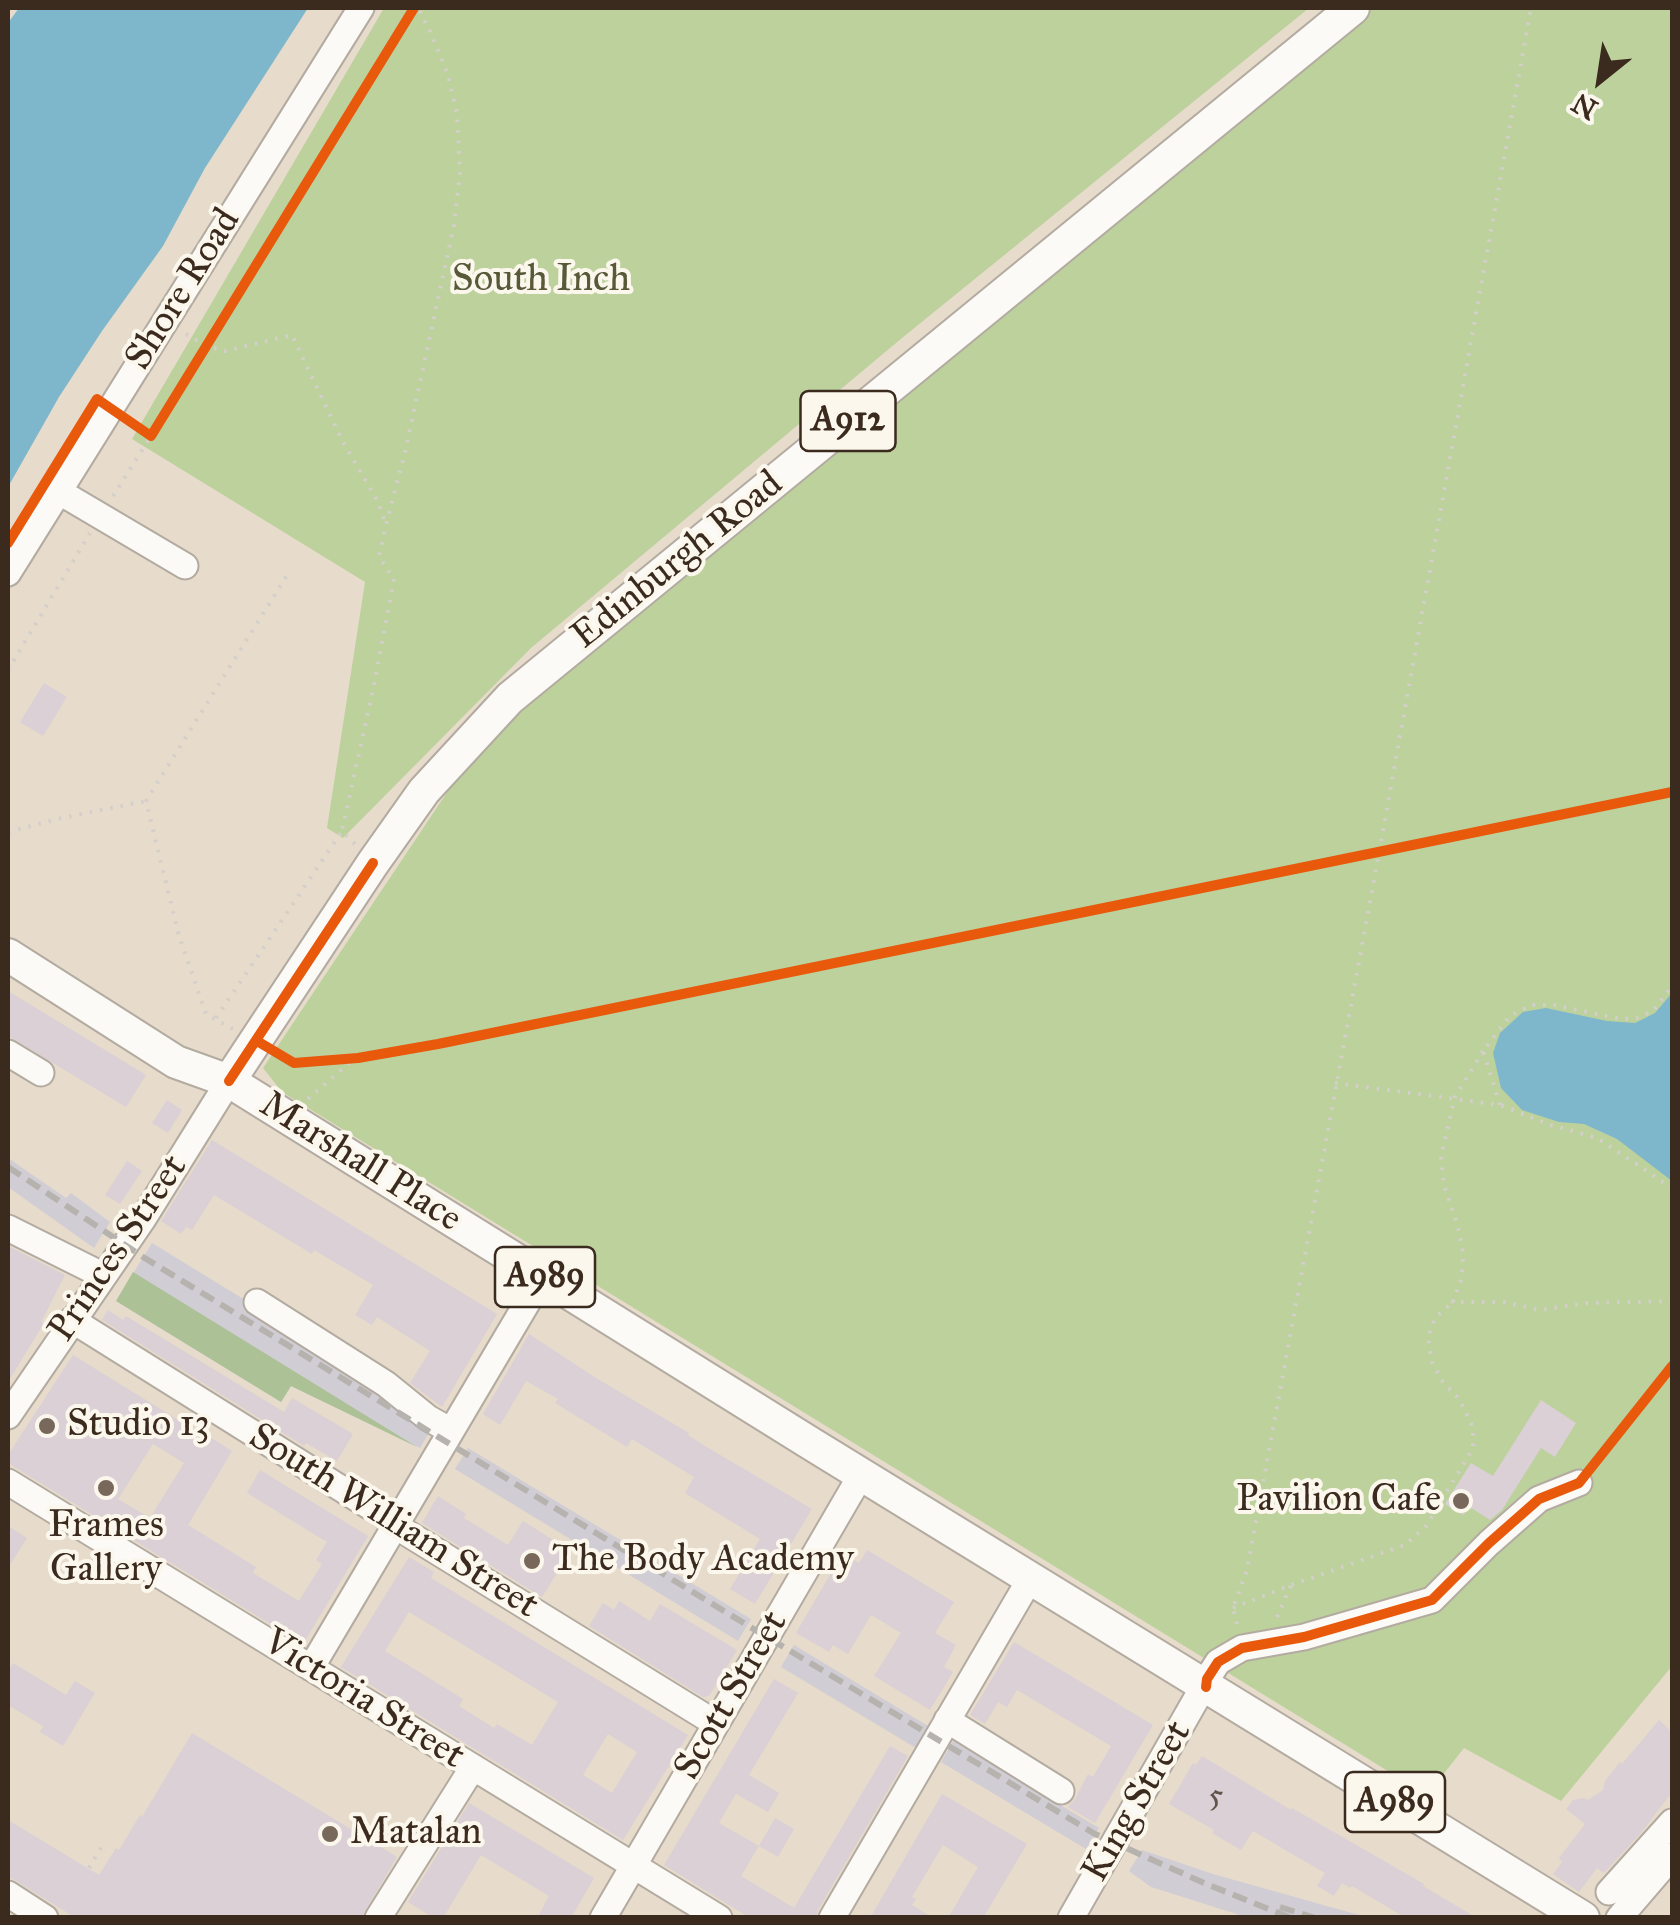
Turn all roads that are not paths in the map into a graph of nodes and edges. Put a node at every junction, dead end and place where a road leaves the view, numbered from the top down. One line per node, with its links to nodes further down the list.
1 (361, 8): 3 (street, Shore Road)
2 (1353, 8): 9 (main road, Edinburgh Road / A912)
3 (58, 491): 4 (street); 5 (street, Shore Road)
4 (185, 566)
5 (8, 572)
6 (8, 955): 9 (main road, Marshall Place / A989)
7 (8, 1052): 8 (street)
8 (41, 1073)
9 (229, 1081): 11 (street, Princes Street); 12 (main road, Marshall Place / A989)
10 (8, 1228): 11 (street)
11 (104, 1276): 14 (street, Princes Street)
12 (543, 1276): 16 (street); 17 (main road, Marshall Place / A989)
13 (257, 1302): 16 (street)
14 (72, 1320): 15 (street, Princes Street); 20 (street, South William Street)
15 (8, 1416)
16 (451, 1432): 20 (street)
17 (861, 1475): 21 (main road, A989); 25 (street, Scott Street)
18 (8, 1482): 22 (street, Victoria Street)
19 (1580, 1484): 23 (street, King Street)
20 (396, 1524): 22 (street); 25 (street, South William Street)
21 (1030, 1579): 23 (main road, A989); 24 (street)
22 (311, 1668): 26 (street, Victoria Street)
23 (1206, 1687): 38 (street, King Street); 39 (main road, A989)
24 (947, 1720): 27 (street); 37 (street)
25 (715, 1723): 30 (street, Scott Street)
26 (473, 1767): 30 (street, Victoria Street); 34 (street)
27 (1061, 1791)
28 (1672, 1822): 31 (street)
29 (1672, 1856): 40 (street)
30 (634, 1866): 35 (street, Scott Street); 36 (street, Victoria Street)
31 (1608, 1892)
32 (8, 1894): 33 (street)
33 (46, 1918)
34 (378, 1918)
35 (604, 1918)
36 (718, 1918)
37 (832, 1918)
38 (1071, 1918)
39 (1583, 1918)
40 (1620, 1918)

